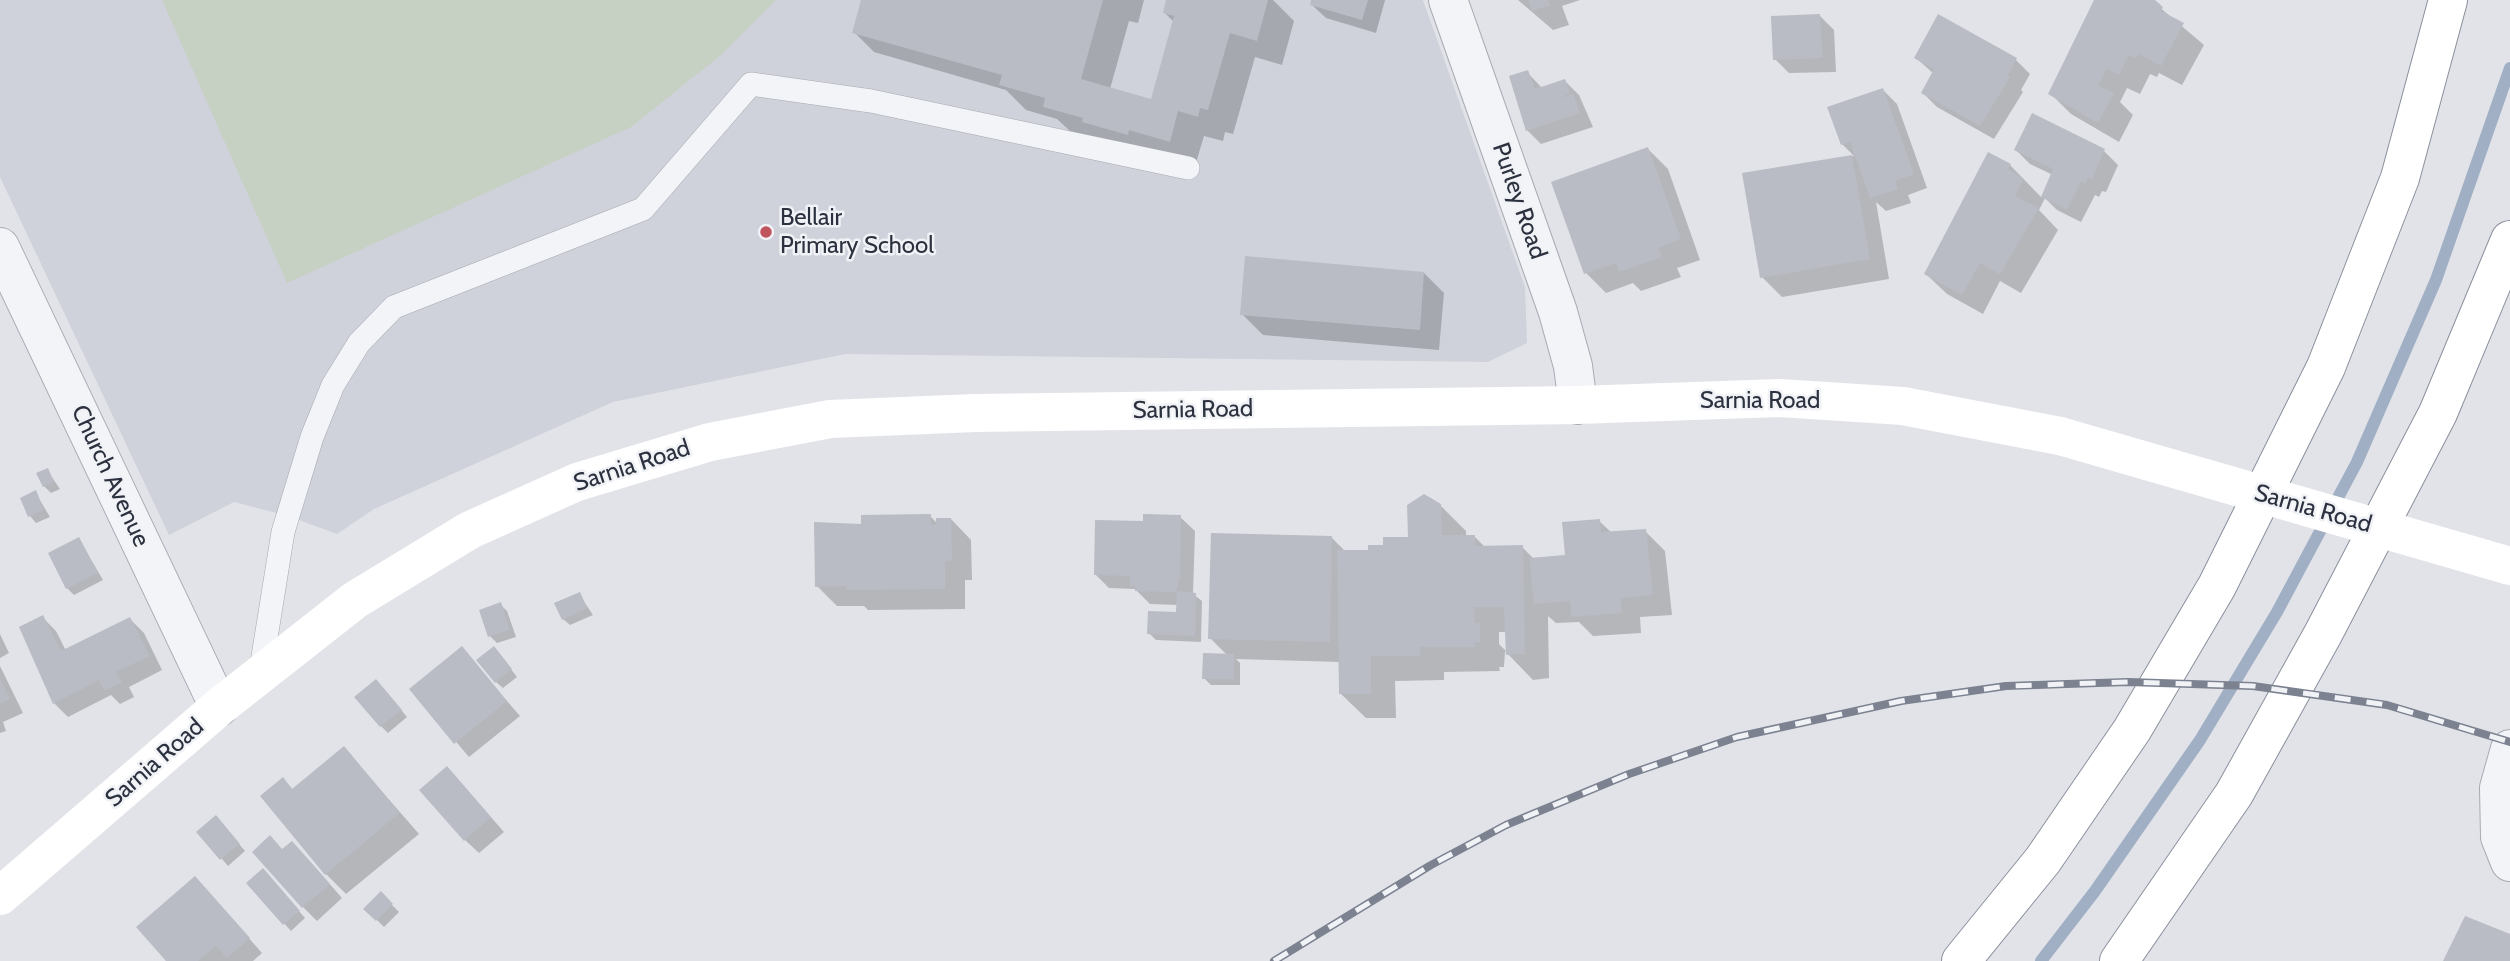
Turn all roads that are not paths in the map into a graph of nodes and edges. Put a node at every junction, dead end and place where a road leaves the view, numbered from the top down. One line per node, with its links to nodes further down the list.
1 (1448, 0): 6 (street, Purley Road)
2 (2448, 0): 13 (main road)
3 (1188, 168): 8 (lane)
4 (2510, 240): 14 (main road)
5 (0, 247): 9 (street, Church Avenue)
6 (1578, 405): 7 (main road, Sarnia Road, bridge); 8 (main road, Sarnia Road)
7 (2510, 566)
8 (260, 675): 9 (main road, Sarnia Road)
9 (219, 707): 12 (main road, Sarnia Road)
10 (2510, 749): 11 (street)
11 (2510, 862)
12 (0, 896)
13 (1961, 961)
14 (2119, 961)

